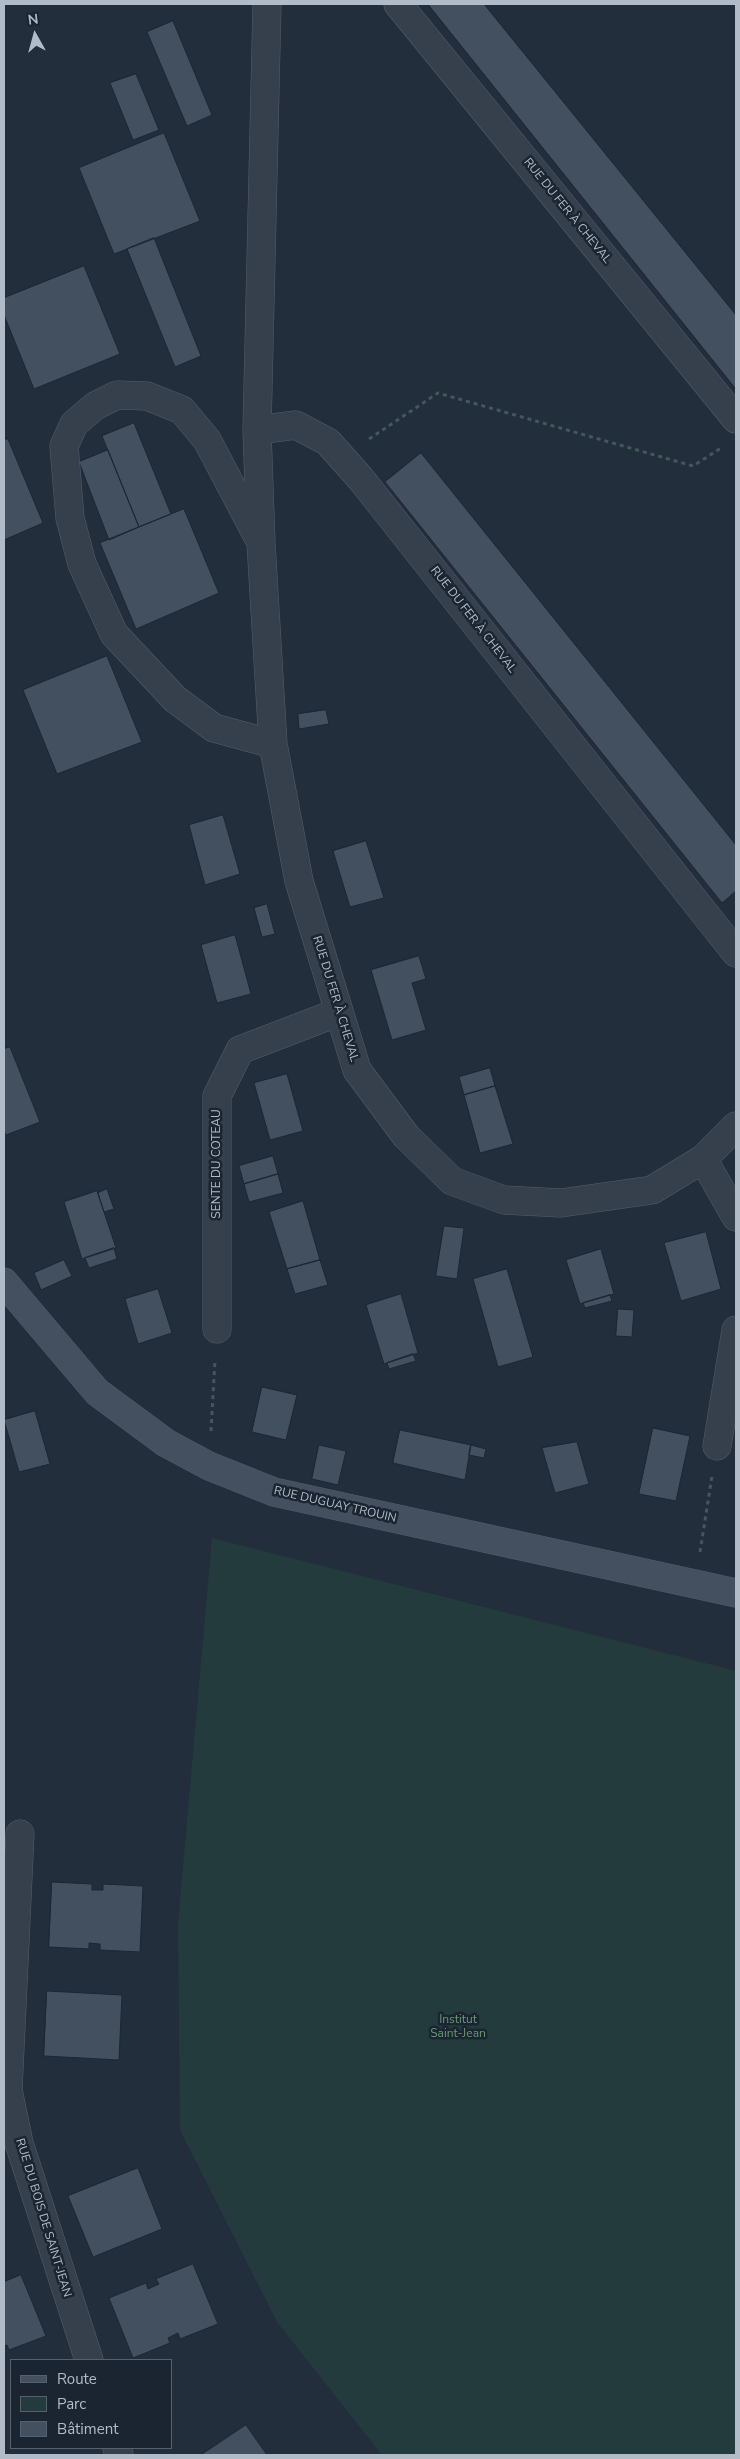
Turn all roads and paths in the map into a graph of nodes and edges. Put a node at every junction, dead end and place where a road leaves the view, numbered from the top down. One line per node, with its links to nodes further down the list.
1 (267, 4): 3 (street, RUE DU FER À CHEVAL)
2 (398, 4): 4 (street, RUE DU FER À CHEVAL)
3 (257, 430): 5 (street, RUE DU FER À CHEVAL); 6 (street, RUE DU FER À CHEVAL)
4 (733, 431): 5 (path)
5 (341, 458): 8 (street, RUE DU FER À CHEVAL)
6 (261, 543): 7 (street, RUE DU FER À CHEVAL); 7 (street, RUE DU FER À CHEVAL)
7 (273, 744): 9 (street, RUE DU FER À CHEVAL)
8 (736, 952)
9 (339, 1012): 11 (street, RUE DU FER À CHEVAL); 14 (street, SENTE DU COTEAU)
10 (736, 1126): 11 (street, RUE DU FER À CHEVAL)
11 (703, 1160): 12 (street)
12 (736, 1217)
13 (4, 1282): 17 (street, RUE DUGUAY TROUIN)
14 (217, 1329): 17 (path)
15 (736, 1330): 16 (street)
16 (717, 1446): 18 (path)
17 (209, 1466): 19 (street, RUE DUGUAY TROUIN)
18 (702, 1542)
19 (736, 1593)
20 (20, 1834): 21 (street, RUE DU BOIS DE SAINT-JEAN)
21 (89, 2359)

